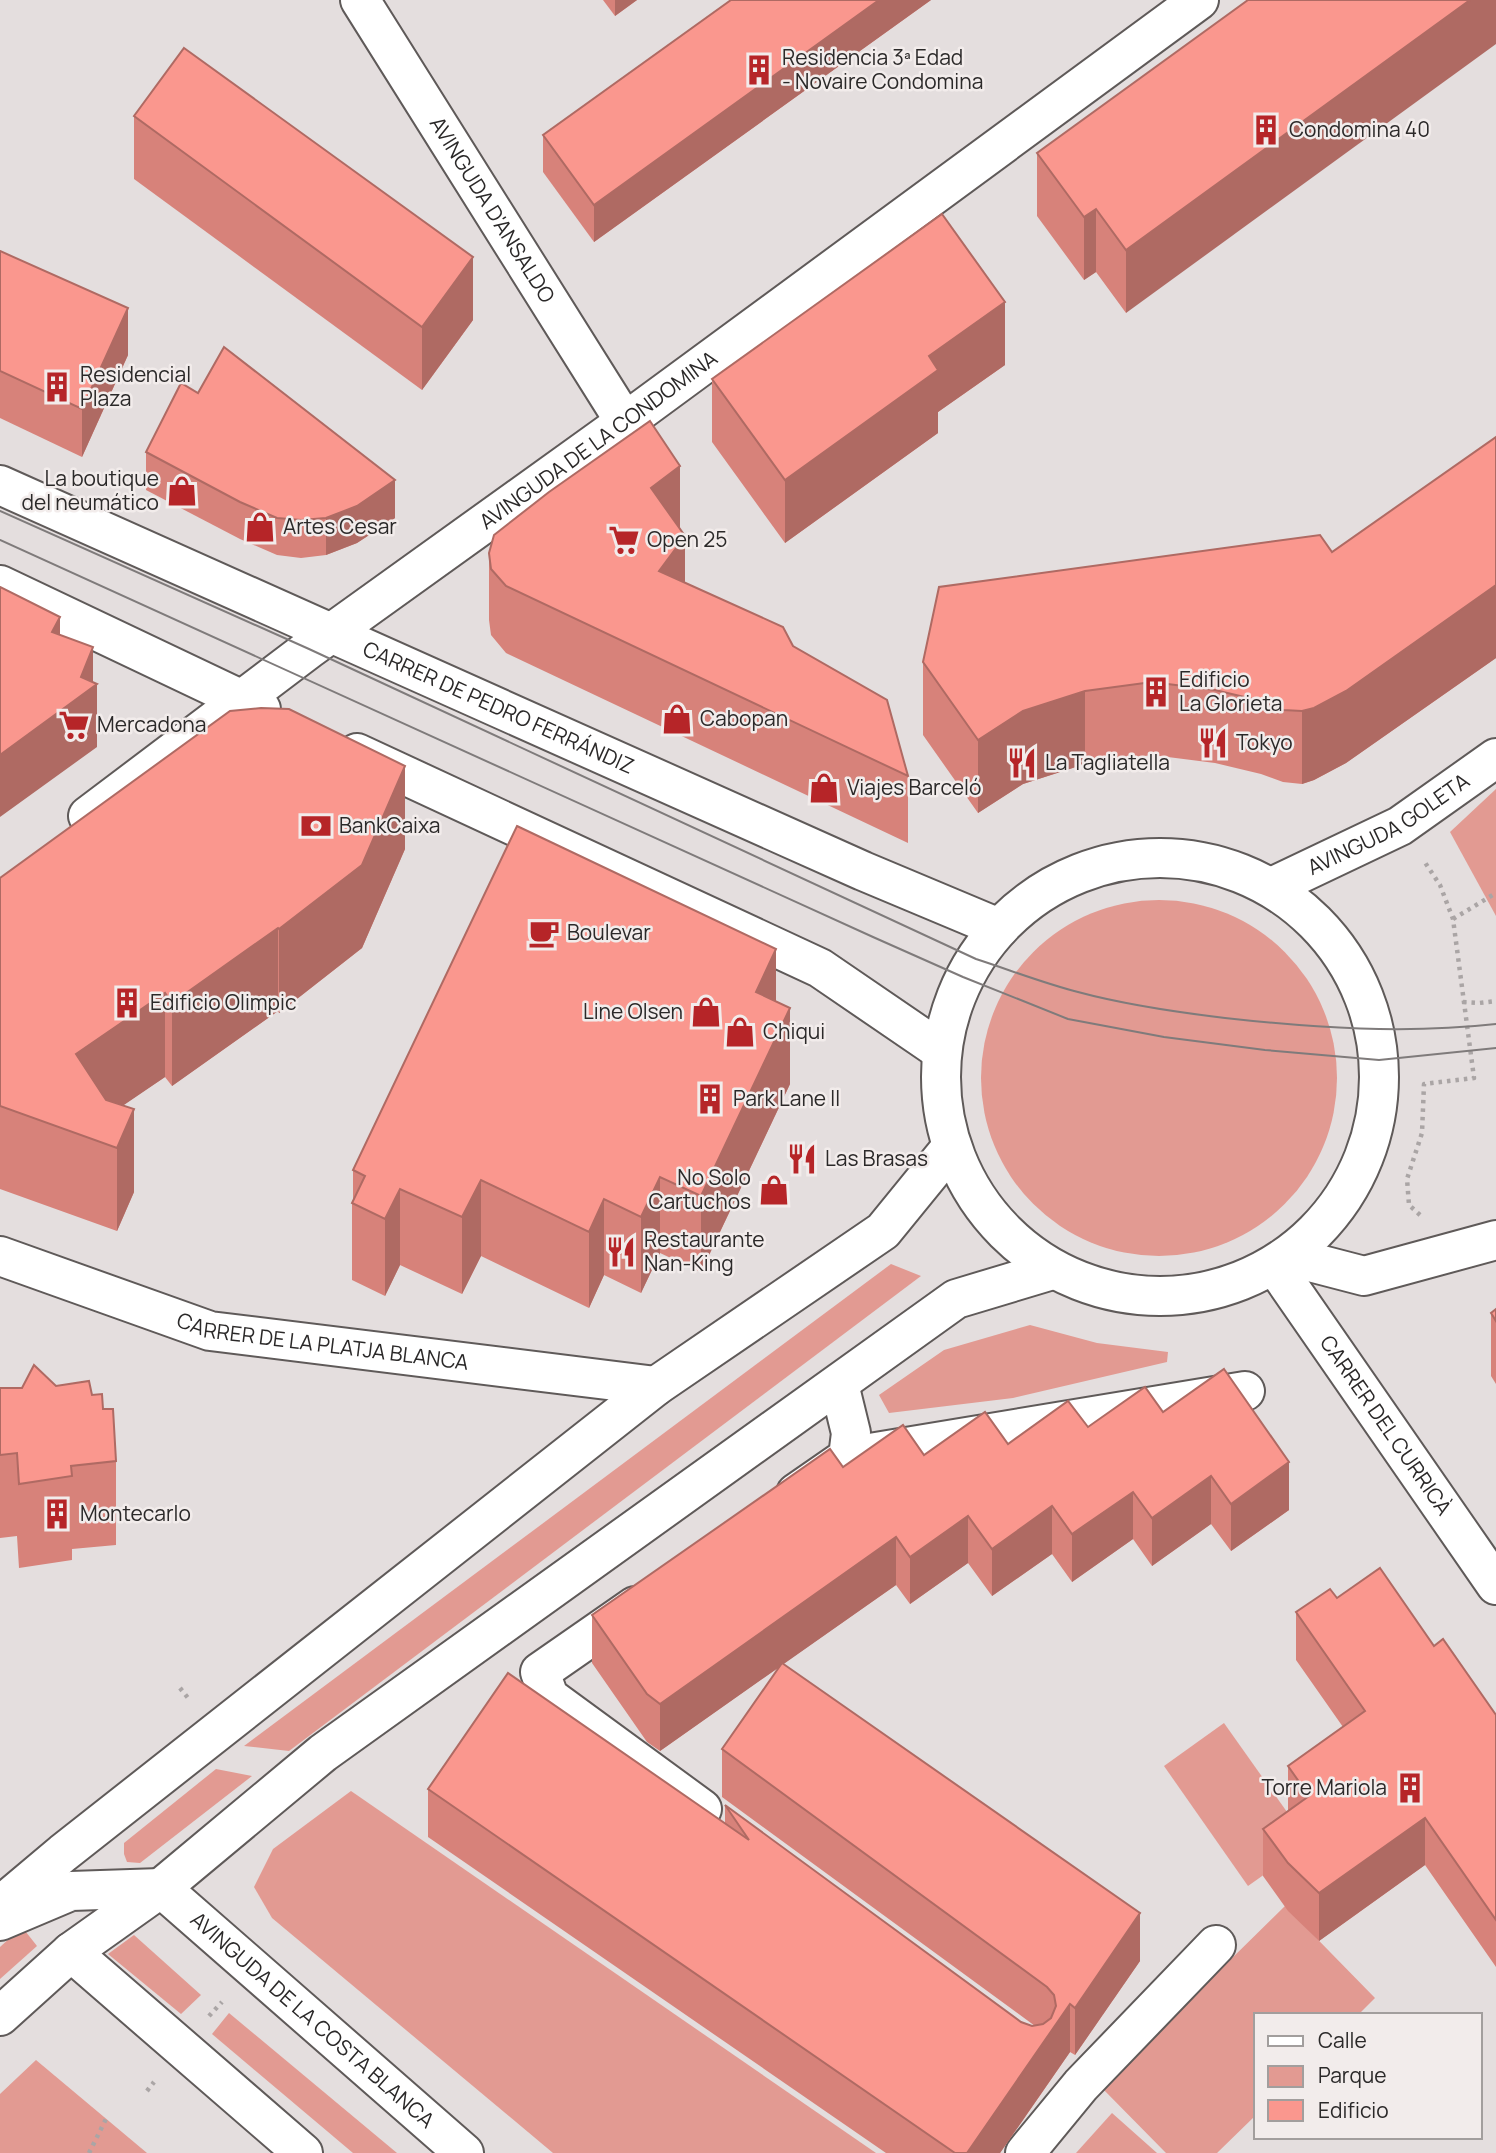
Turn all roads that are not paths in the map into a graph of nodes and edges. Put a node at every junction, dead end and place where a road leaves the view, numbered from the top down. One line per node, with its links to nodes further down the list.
1 (360, 0): 3 (street, AVINGUDA D'ANSALDO)
2 (1199, 0): 3 (street, AVINGUDA DE LA CONDOMINA)
3 (625, 422): 6 (street, AVINGUDA DE LA CONDOMINA)
4 (0, 485): 6 (street, CARRER DE PEDRO FERRÁNDIZ)
5 (0, 585): 7 (street)
6 (331, 633): 7 (street, AVINGUDA DE LA CONDOMINA); 13 (street, CARRER DE PEDRO FERRÁNDIZ)
7 (241, 699): 8 (street); 11 (street, AVINGUDA DE LA CONDOMINA)
8 (291, 723)
9 (329, 740): 14 (street)
10 (1496, 758): 12 (street, AVINGUDA GOLETA)
11 (66, 832)
12 (1276, 885): 13 (street); 18 (street)
13 (999, 928): 14 (street)
14 (940, 1050): 15 (street)
15 (949, 1150): 19 (street); 21 (street)
16 (1496, 1240): 18 (street)
17 (0, 1256): 21 (street, CARRER DE LA PLATJA BLANCA)
18 (1283, 1261): 19 (street); 26 (street, CARRER DEL CURRICÀ)
19 (1049, 1271): 20 (street)
20 (839, 1384): 23 (street); 28 (street)
21 (656, 1386): 29 (street)
22 (1245, 1391): 23 (street)
23 (848, 1457): 24 (street)
24 (768, 1513)
25 (666, 1584): 27 (street)
26 (1496, 1584)
27 (729, 1829)
28 (161, 1888): 30 (street); 32 (street); 35 (street, AVINGUDA DE LA COSTA BLANCA)
29 (0, 1906)
30 (0, 1921)
31 (1216, 1945): 36 (street)
32 (71, 1952): 33 (street); 34 (street)
33 (0, 2016)
34 (303, 2153)
35 (464, 2153)
36 (1025, 2153)

